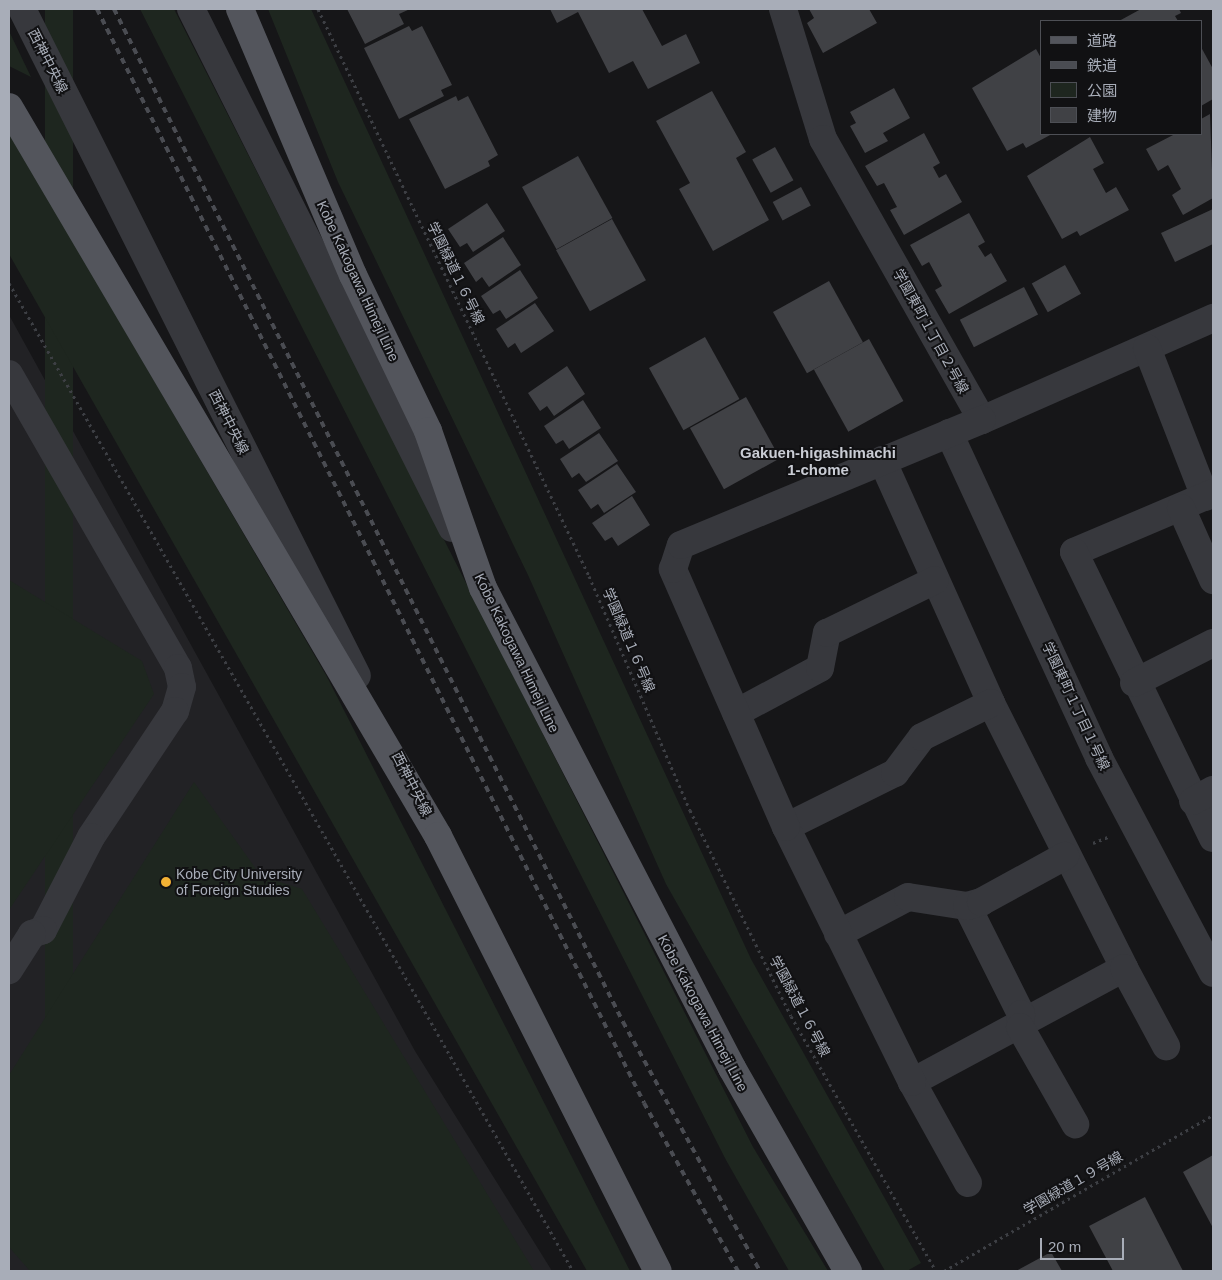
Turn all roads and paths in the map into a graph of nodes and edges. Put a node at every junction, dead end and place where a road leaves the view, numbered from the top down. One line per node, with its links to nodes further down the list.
1 (22, 9): 24 (street, 西神中央線)
2 (191, 9): 17 (street)
3 (240, 9): 17 (main road, Kobe Kakogawa Himeji Line)
4 (318, 9): 41 (path, 学園緑道１６号線)
5 (783, 9): 11 (street, 学園東町１丁目２号線)
6 (9, 107): 24 (main road)
7 (9, 284): 38 (path)
8 (1213, 318): 9 (street)
9 (1147, 348): 11 (street); 14 (street)
10 (9, 374): 30 (street)
11 (982, 420): 12 (street)
12 (950, 433): 13 (street); 31 (street, 学園東町１丁目１号線)
13 (882, 460): 15 (street); 21 (street)
14 (1200, 499): 16 (street); 19 (street)
15 (935, 580): 20 (street); 21 (street)
16 (1213, 580)
17 (483, 588): 40 (main road, Kobe Kakogawa Himeji Line)
18 (1213, 642): 19 (street)
19 (1134, 683): 22 (street)
20 (991, 704): 23 (street); 26 (street)
21 (736, 713): 23 (street)
22 (1203, 795): 25 (street)
23 (786, 827): 28 (street)
24 (438, 836): 39 (main road)
25 (1213, 838)
26 (1065, 856): 27 (street); 29 (street)
27 (967, 906): 28 (street); 32 (street)
28 (838, 934): 34 (street)
29 (1124, 968): 32 (street); 33 (street)
30 (9, 970)
31 (1213, 973)
32 (1020, 1027): 34 (street); 36 (street)
33 (1166, 1046)
34 (912, 1082): 37 (street)
35 (1213, 1115): 42 (path, 学園緑道１９号線)
36 (1075, 1124)
37 (968, 1183)
38 (573, 1271)
39 (658, 1271)
40 (848, 1271)
41 (936, 1271)
42 (944, 1271)

